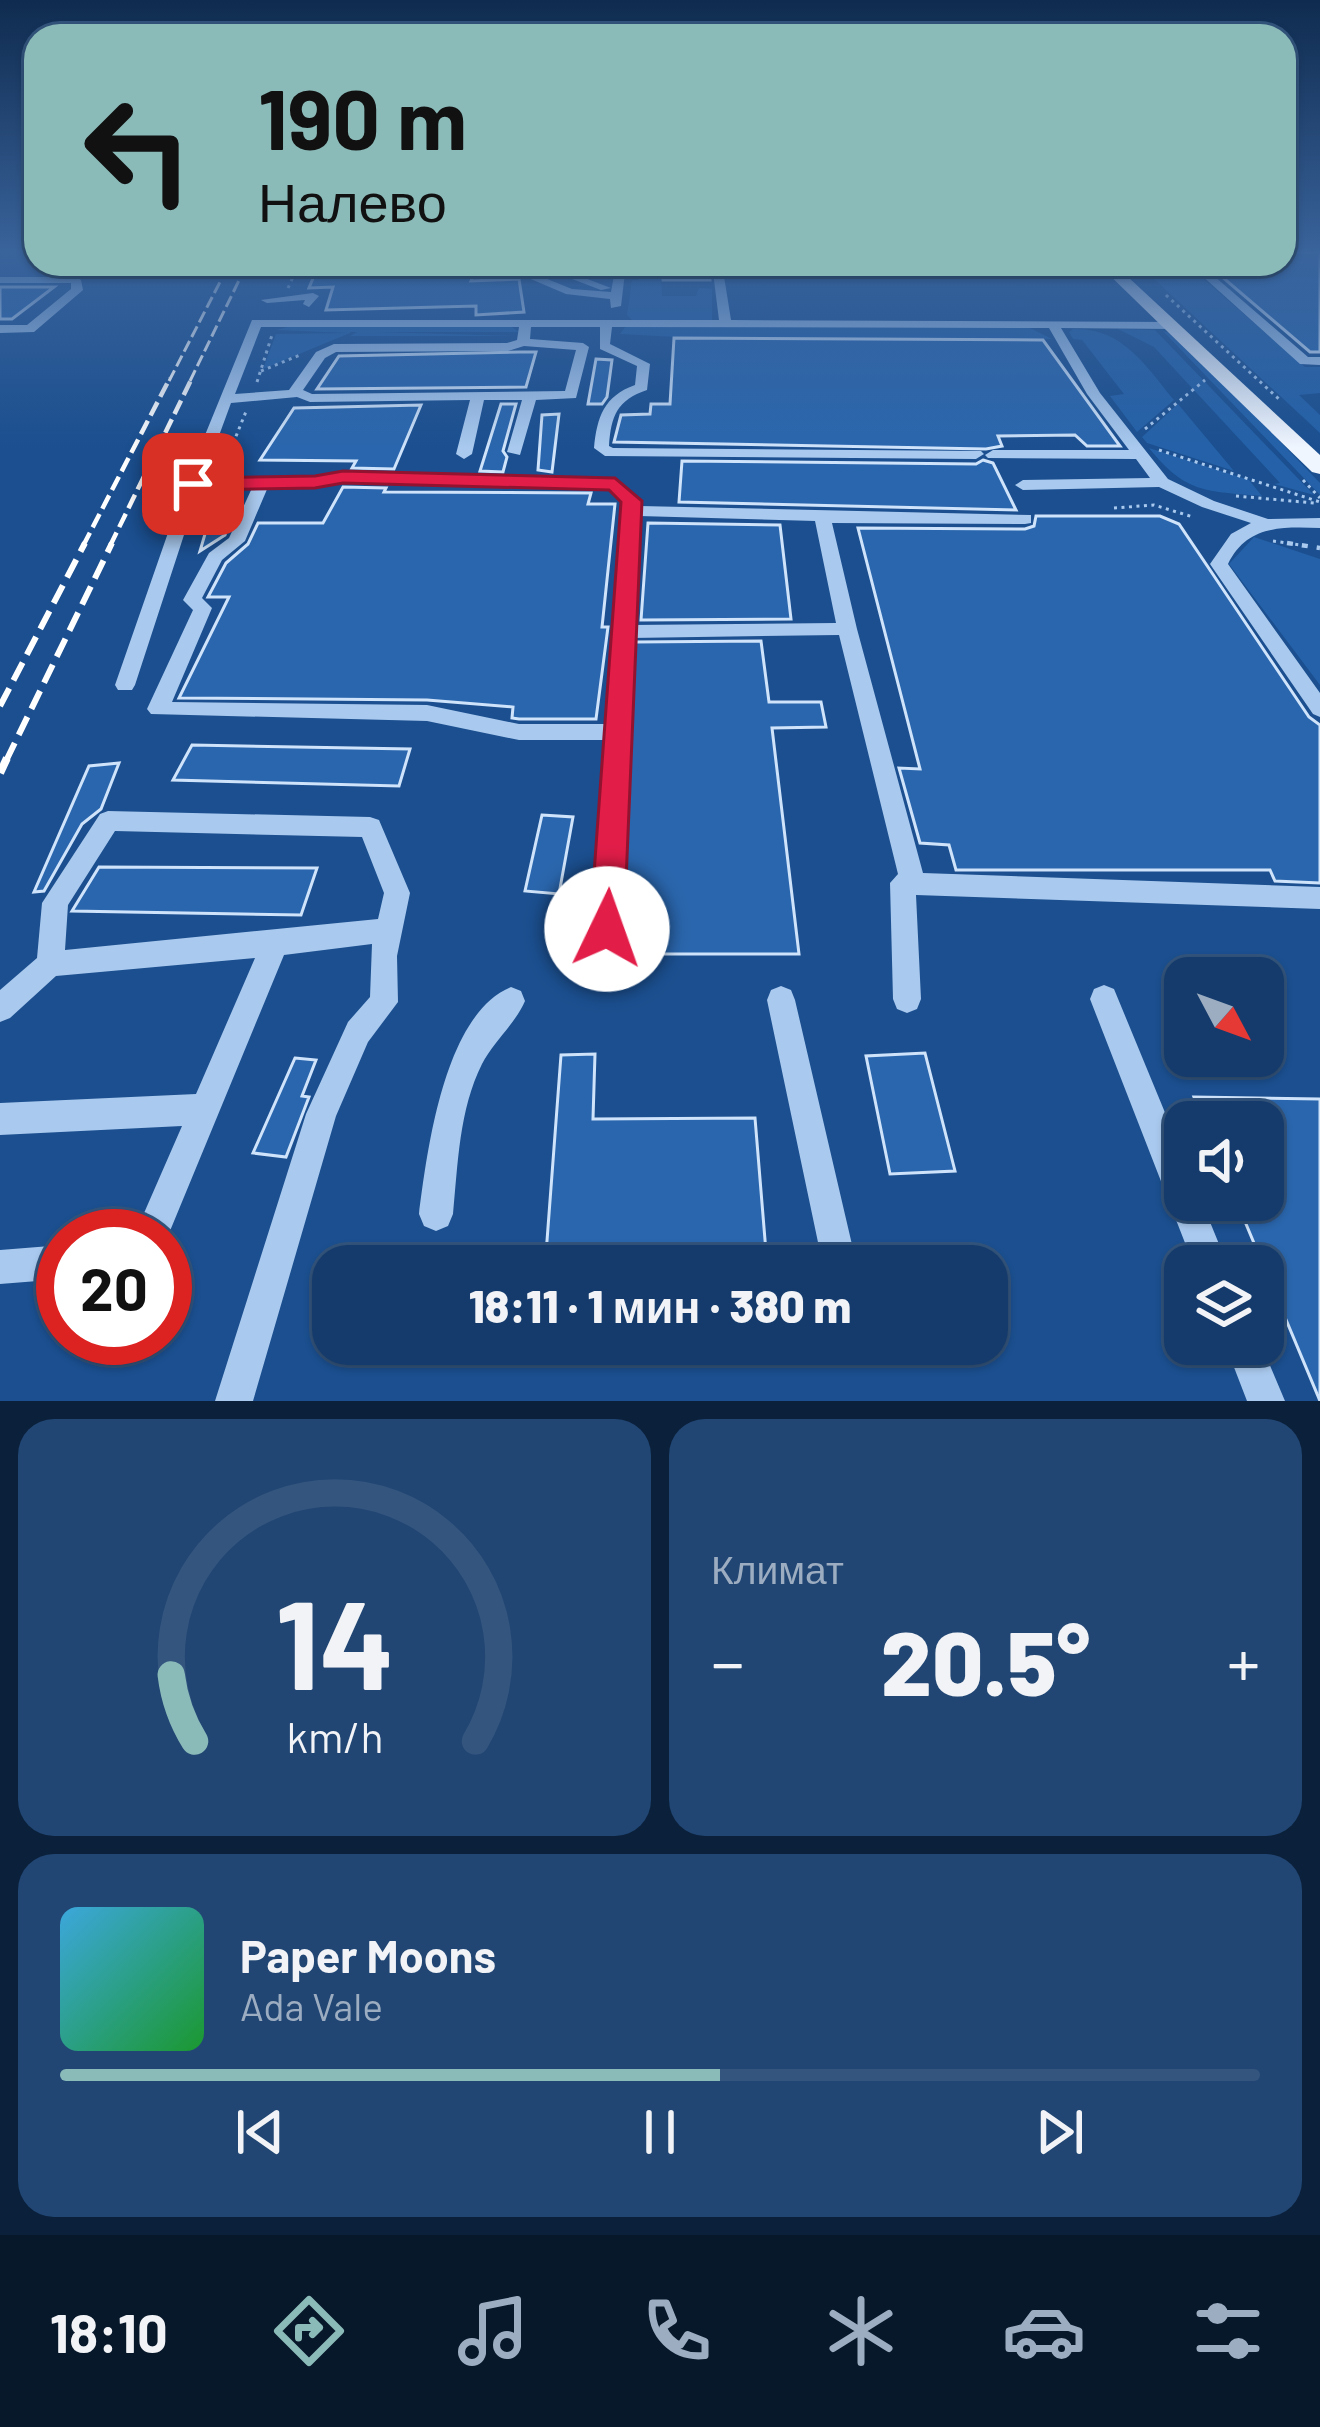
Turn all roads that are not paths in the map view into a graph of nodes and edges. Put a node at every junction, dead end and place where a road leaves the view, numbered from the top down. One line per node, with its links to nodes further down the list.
1 (44, 317): 13 (lane)
2 (569, 317): 8 (lane)
3 (612, 317): 9 (lane)
4 (725, 317): 10 (lane)
5 (1164, 317): 11 (main road)
6 (1255, 317): 15 (lane)
7 (526, 324): 8 (lane); 14 (lane); 19 (lane)
8 (568, 324): 9 (lane)
9 (611, 324): 10 (lane); 20 (lane)
10 (726, 325): 12 (lane)
11 (1172, 325): 12 (lane); 23 (main road)
12 (1054, 326): 20 (lane)
13 (0, 329)
14 (523, 342): 16 (lane); 17 (lane)
15 (1320, 361)
16 (297, 393): 18 (lane); 19 (lane)
17 (530, 394): 18 (lane); 21 (lane)
18 (478, 395): 22 (lane)
19 (226, 399): 26 (lane)
20 (1137, 448): 25 (lane)
21 (515, 452)
22 (464, 454)
23 (1320, 467)
24 (263, 482): 26 (lane); 28 (lane); 37 (lane)
25 (1162, 482): 27 (lane); 31 (lane)
26 (193, 484): 35 (lane)
27 (1023, 485)
28 (631, 511): 29 (lane); 34 (lane)
29 (822, 518): 30 (lane); 33 (lane)
30 (1025, 519)
31 (1262, 521): 32 (lane); 36 (lane)
32 (1320, 523)
33 (847, 628): 34 (lane); 38 (lane)
34 (622, 632): 37 (lane)
35 (125, 685)
36 (1320, 709)
37 (617, 732): 40 (lane)
38 (914, 884): 39 (lane); 44 (lane)
39 (1320, 898)
40 (607, 929)
41 (389, 930): 42 (lane); 43 (lane); 58 (lane)
42 (275, 944): 43 (lane); 49 (lane)
43 (50, 964): 48 (lane)
44 (907, 999)
45 (1104, 999): 54 (lane)
46 (781, 1000): 53 (lane)
47 (511, 1001): 52 (lane)
48 (0, 1008)
49 (205, 1109): 50 (lane); 51 (lane)
50 (0, 1119)
51 (162, 1209)
52 (436, 1214)
53 (835, 1245)
54 (1202, 1245)
55 (36, 1264): 56 (lane)
56 (0, 1267)
57 (1251, 1365): 59 (lane)
58 (234, 1401)
59 (1266, 1401)

